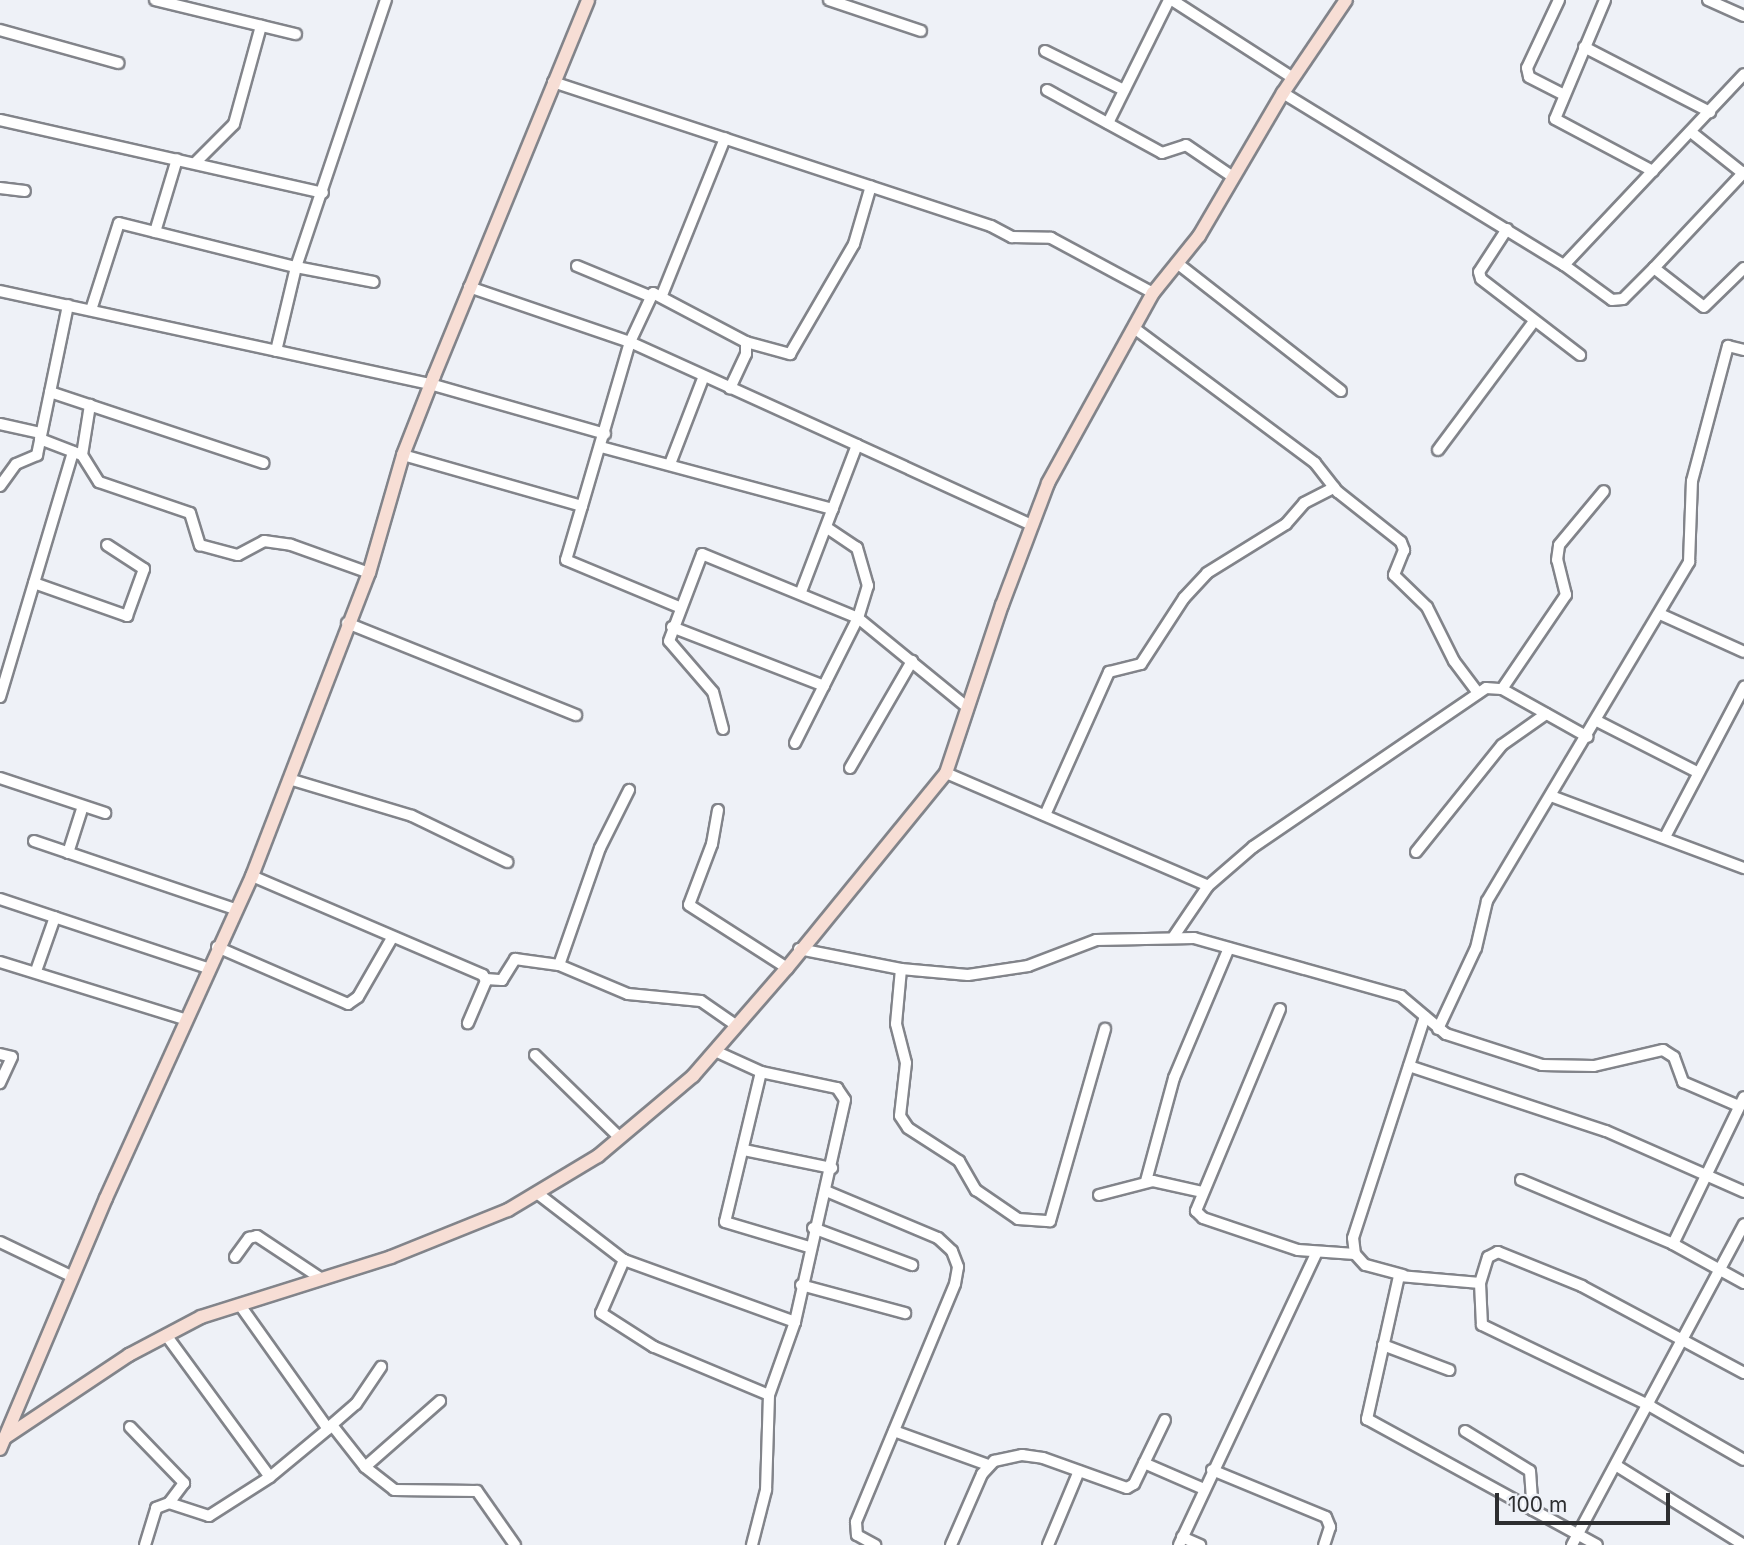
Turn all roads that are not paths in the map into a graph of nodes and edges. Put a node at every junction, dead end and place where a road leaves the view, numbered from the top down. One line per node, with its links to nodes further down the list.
1 (155, 0): 10 (street)
2 (386, 0): 40 (street)
3 (588, 0): 22 (street)
4 (829, 0): 11 (street)
5 (1170, 0): 21 (street); 24 (street)
6 (1346, 0): 21 (street)
7 (1559, 0): 26 (street)
8 (1605, 0): 17 (street)
9 (1708, 0): 12 (street)
10 (169, 2): 13 (street)
11 (856, 3): 15 (street)
12 (1744, 16)
13 (261, 26): 16 (street); 33 (street)
14 (0, 30): 19 (street)
15 (921, 31)
16 (296, 34)
17 (1584, 47): 26 (street); 27 (street)
18 (1045, 51): 24 (street)
19 (118, 63)
20 (1744, 75): 27 (street)
21 (1293, 78): 25 (street)
22 (552, 82): 31 (street); 50 (street)
23 (1047, 90): 29 (street)
24 (1124, 90): 29 (street)
25 (1283, 93): 36 (street); 41 (street)
26 (1563, 94): 34 (street)
27 (1710, 111): 30 (street)
28 (0, 120): 32 (street)
29 (1108, 123): 36 (street)
30 (1691, 132): 34 (street); 35 (street)
31 (724, 138): 37 (street); 53 (street)
32 (177, 159): 33 (street); 42 (street)
33 (195, 163): 40 (street)
34 (1653, 171): 44 (street)
35 (1744, 173): 47 (street)
36 (1233, 177): 43 (street)
37 (871, 186): 52 (street); 60 (street)
38 (0, 188): 39 (street)
39 (25, 191)
40 (323, 193): 46 (street)
41 (1507, 229): 44 (street); 57 (street)
42 (155, 232): 46 (street); 56 (street)
43 (1177, 263): 52 (street); 67 (street)
44 (1564, 265): 47 (street)
45 (577, 266): 54 (street)
46 (296, 267): 49 (street); 62 (street)
47 (1654, 268): 48 (street)
48 (1744, 268)
49 (374, 282)
50 (469, 287): 59 (street); 65 (street)
51 (0, 290): 55 (street)
52 (1153, 293): 58 (street)
53 (662, 295): 54 (street); 60 (street)
54 (649, 296): 59 (street)
55 (68, 305): 56 (street); 68 (street)
56 (91, 310): 62 (street)
57 (1534, 321): 63 (street); 75 (street)
58 (1134, 328): 80 (street); 85 (street)
59 (630, 342): 64 (street); 71 (street)
60 (746, 342): 66 (street)
61 (1744, 350): 92 (street)
62 (276, 351): 65 (street)
63 (1580, 355)
64 (704, 376): 66 (street); 79 (street)
65 (430, 384): 71 (street); 77 (street)
66 (730, 388): 73 (street)
67 (1341, 391)
68 (50, 392): 69 (street); 72 (street)
69 (90, 405): 76 (street); 78 (street)
70 (0, 424): 72 (street)
71 (605, 434): 74 (street)
72 (40, 436): 76 (street); 81 (street)
73 (857, 445): 84 (street); 85 (street)
74 (601, 447): 79 (street); 83 (street)
75 (1438, 450)
76 (78, 454): 88 (street); 89 (street)
77 (403, 455): 83 (street); 88 (street)
78 (263, 463)
79 (670, 464): 84 (street)
80 (1330, 481): 101 (street); 120 (street)
81 (0, 486)
82 (1604, 491): 100 (street)
83 (582, 506): 91 (street)
84 (833, 509): 86 (street)
85 (1032, 525): 103 (street)
86 (826, 527): 90 (street); 93 (street)
87 (107, 545): 89 (street)
88 (369, 573): 94 (street)
89 (34, 583): 102 (street)
90 (802, 592): 91 (street); 93 (street)
91 (679, 607): 95 (street)
92 (1660, 614): 96 (street); 106 (street)
93 (859, 618): 97 (street); 98 (street)
94 (347, 623): 105 (street); 114 (street)
95 (672, 627): 98 (street); 107 (street)
96 (1744, 652)
97 (912, 661): 103 (street); 110 (street)
98 (824, 687): 109 (street)
99 (1744, 687): 112 (street)
100 (1502, 689): 101 (street); 104 (street)
101 (1478, 693): 128 (street)
102 (0, 697)
103 (968, 708): 111 (street)
104 (1546, 714): 108 (street); 123 (street)
105 (576, 715)
106 (1597, 721): 108 (street); 112 (street)
107 (723, 729)
108 (1588, 737): 116 (street)
109 (795, 743)
110 (850, 768)
111 (946, 772): 120 (street); 135 (street)
112 (1697, 772): 121 (street)
113 (0, 778): 117 (street)
114 (289, 779): 125 (street); 127 (street)
115 (629, 790): 138 (street)
116 (1551, 796): 121 (street); 150 (street)
117 (83, 806): 119 (street); 124 (street)
118 (718, 810): 140 (street)
119 (105, 813)
120 (1045, 815): 128 (street)
121 (1665, 837): 126 (street)
122 (34, 841): 124 (street)
123 (1416, 852)
124 (68, 853): 130 (street)
125 (507, 862)
126 (1744, 868)
127 (252, 876): 130 (street); 133 (street)
128 (1208, 886): 132 (street)
129 (0, 900): 131 (street)
130 (235, 909): 134 (street)
131 (55, 917): 139 (street); 142 (street)
132 (1174, 936): 136 (street); 141 (street)
133 (392, 938): 134 (street); 143 (street)
134 (217, 947): 139 (street)
135 (799, 948): 140 (street); 141 (street)
136 (1228, 948): 145 (street); 163 (street)
137 (0, 961): 142 (street)
138 (559, 965): 143 (street); 148 (street)
139 (208, 968): 146 (street)
140 (787, 968): 148 (street)
141 (901, 969): 149 (street)
142 (36, 971): 146 (street)
143 (486, 979): 147 (street)
144 (1280, 1009): 165 (street)
145 (1425, 1016): 150 (street); 154 (street)
146 (187, 1020): 181 (street)
147 (468, 1023)
148 (737, 1026): 151 (street)
149 (1105, 1029)
150 (1438, 1029): 157 (street)
151 (715, 1051): 155 (street); 158 (street)
152 (0, 1054): 156 (street)
153 (535, 1055): 158 (street)
154 (1409, 1066): 161 (street); 175 (street)
155 (761, 1072): 159 (street); 160 (street)
156 (0, 1083)
157 (1742, 1102): 161 (street)
158 (620, 1138): 167 (street)
159 (744, 1150): 160 (street); 173 (street)
160 (832, 1168): 164 (street)
161 (1706, 1174): 166 (street); 172 (street)
162 (1521, 1180): 172 (street)
163 (1146, 1181): 165 (street); 168 (street)
164 (826, 1191): 170 (street); 201 (street)
165 (1202, 1192): 174 (street)
166 (1744, 1192)
167 (537, 1193): 177 (street); 182 (street)
168 (1098, 1195)
169 (1744, 1224): 179 (street)
170 (813, 1228): 173 (street); 178 (street)
171 (0, 1242): 181 (street)
172 (1673, 1244): 179 (street)
173 (809, 1247): 185 (street)
174 (1317, 1254): 175 (street); 209 (street)
175 (1355, 1254): 180 (street)
176 (235, 1257): 182 (street)
177 (624, 1260): 188 (street); 195 (street)
178 (912, 1265)
179 (1721, 1269): 184 (street); 190 (street)
180 (1403, 1275): 183 (street); 191 (street)
181 (73, 1277): 203 (street)
182 (322, 1279): 186 (street)
183 (1480, 1283): 190 (street); 197 (street)
184 (1744, 1283)
185 (801, 1285): 187 (street); 188 (street)
186 (240, 1305): 189 (street); 200 (street)
187 (905, 1313)
188 (795, 1322): 195 (street)
189 (166, 1335): 203 (street); 211 (street)
190 (1685, 1339): 194 (street); 197 (street)
191 (1383, 1345): 193 (street); 214 (street)
192 (381, 1367): 200 (street)
193 (1449, 1370)
194 (1744, 1373)
195 (769, 1395): 219 (street)
196 (440, 1401): 208 (street)
197 (1650, 1406): 204 (street); 207 (street)
198 (1165, 1420): 205 (street)
199 (130, 1427): 213 (street)
200 (330, 1427): 208 (street); 211 (street)
201 (894, 1431): 206 (street); 220 (street)
202 (1465, 1431): 214 (street)
203 (3, 1443)
204 (1744, 1460)
205 (1144, 1463): 210 (street); 212 (street)
206 (988, 1465): 210 (street); 221 (street)
207 (1617, 1466): 215 (street); 227 (street)
208 (365, 1467): 218 (street)
209 (1212, 1470): 212 (street); 224 (street)
210 (1079, 1471): 222 (street)
211 (270, 1476): 213 (street)
212 (1204, 1489): 216 (street)
213 (169, 1503): 217 (street)
214 (1533, 1510): 215 (street)
215 (1578, 1534): 225 (street); 226 (street)
216 (1180, 1541): 223 (street)
217 (145, 1545)
218 (515, 1545)
219 (752, 1545)
220 (875, 1545)
221 (951, 1545)
222 (1048, 1545)
223 (1200, 1545)
224 (1324, 1545)
225 (1572, 1545)
226 (1597, 1545)
227 (1744, 1545)

